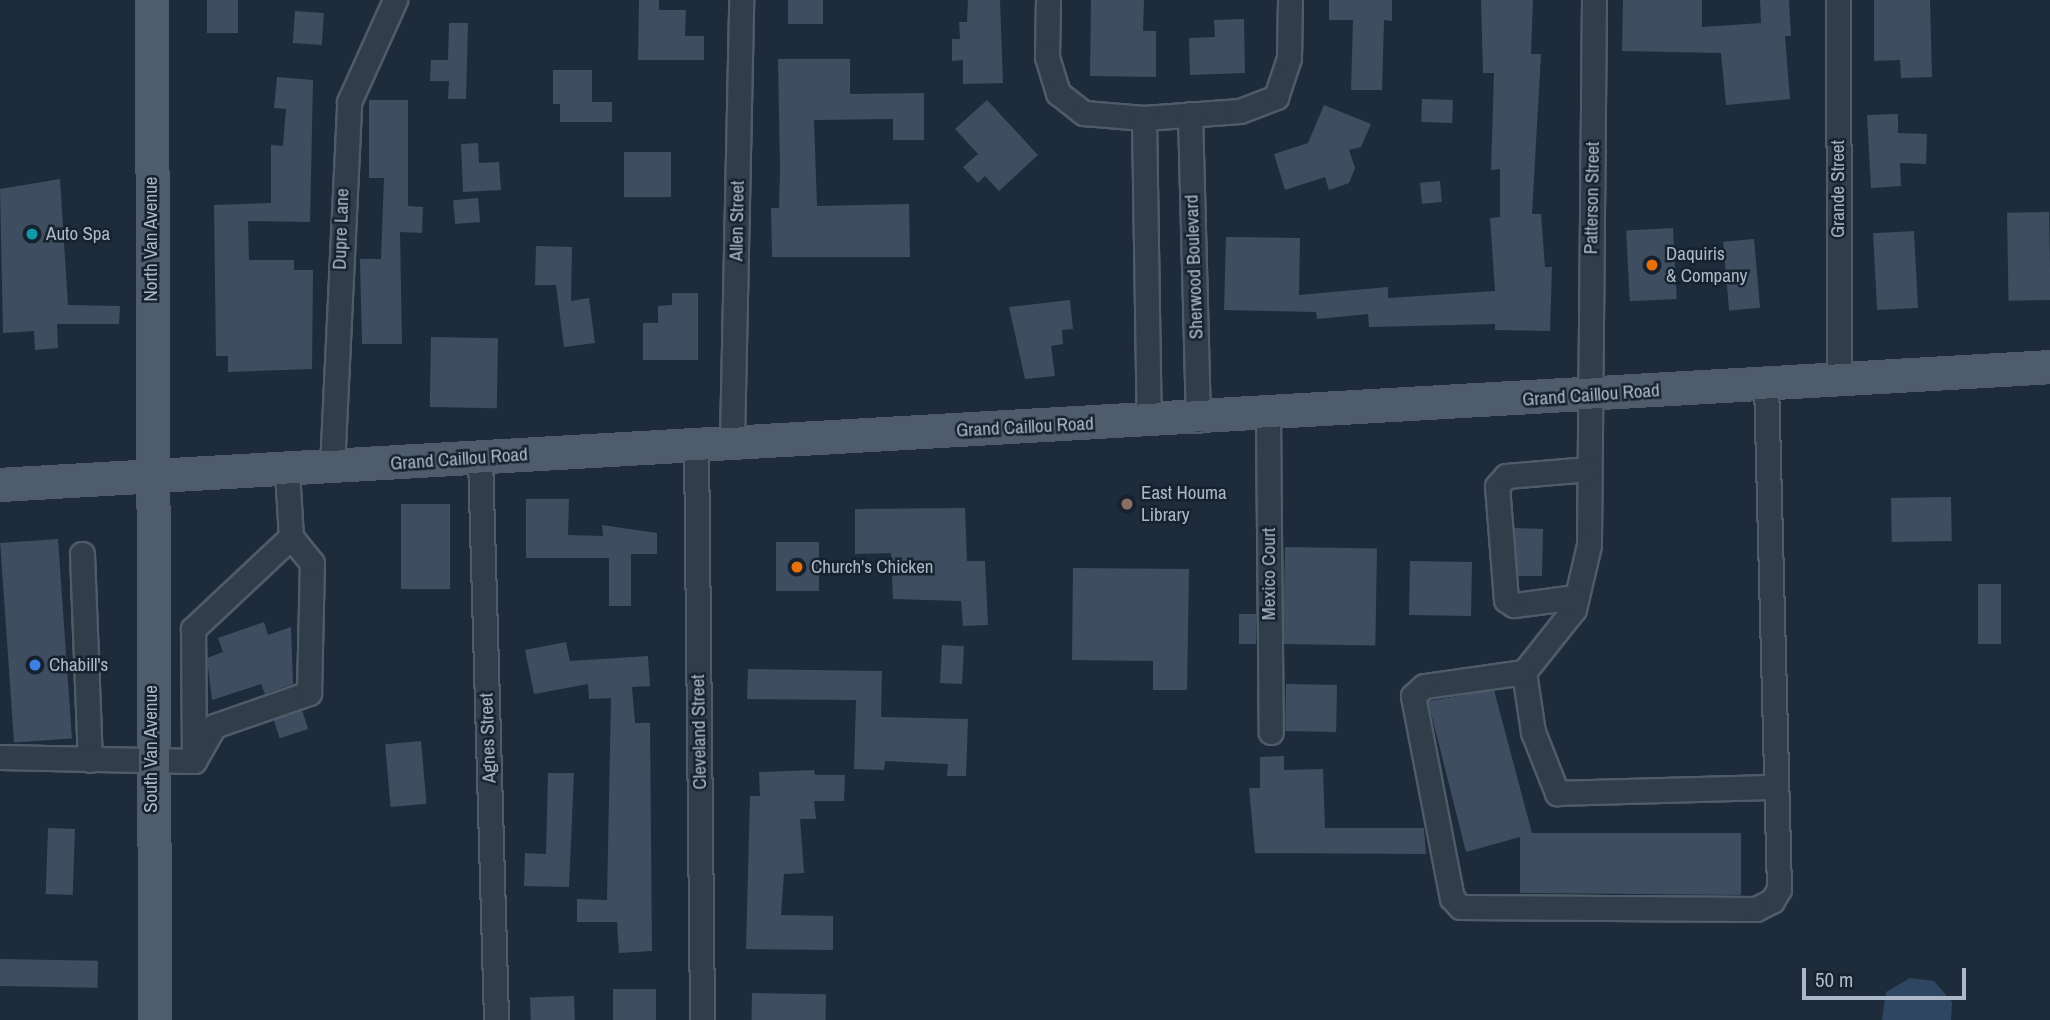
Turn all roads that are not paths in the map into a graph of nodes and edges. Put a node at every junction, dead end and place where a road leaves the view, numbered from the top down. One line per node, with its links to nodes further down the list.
1 (152, 0): 23 (main road, North Van Avenue)
2 (395, 0): 20 (street, Dupre Lane)
3 (741, 0): 17 (street, Allen Street)
4 (1048, 0): 9 (street)
5 (1290, 0): 8 (street)
6 (1594, 0): 13 (street, Patterson Street)
7 (1838, 0): 11 (street, Grande Street)
8 (1190, 114): 9 (street); 16 (street, Sherwood Boulevard)
9 (1144, 118): 15 (street)
10 (2050, 367): 11 (main road, Grand Caillou Road)
11 (1839, 379): 12 (main road, Grand Caillou Road)
12 (1766, 384): 13 (main road, Grand Caillou Road); 34 (street)
13 (1589, 395): 14 (main road, Grand Caillou Road); 21 (street, Patterson Street)
14 (1268, 416): 16 (main road, Grand Caillou Road); 29 (street, Mexico Court)
15 (1149, 420): 16 (main road, Grand Caillou Road); 17 (main road, Grand Caillou Road)
16 (1198, 420)
17 (732, 441): 18 (main road, Grand Caillou Road)
18 (696, 443): 19 (main road, Grand Caillou Road); 37 (street, Cleveland Street)
19 (480, 457): 20 (main road, Grand Caillou Road); 36 (street, Agnes Street)
20 (332, 468): 22 (main road, Grand Caillou Road)
21 (1588, 469): 27 (street, Patterson Street); 27 (street)
22 (288, 471): 23 (main road, Grand Caillou Road); 25 (street)
23 (149, 478): 24 (main road, Grand Caillou Road); 33 (main road, South Van Avenue)
24 (0, 485)
25 (291, 537): 32 (street); 32 (street)
26 (82, 554): 31 (street)
27 (1576, 597): 28 (street, Patterson Street)
28 (1524, 672): 34 (street); 34 (street)
29 (1270, 732)
30 (0, 757): 31 (street)
31 (90, 760): 33 (street)
32 (194, 761): 33 (street)
33 (152, 762): 35 (main road, South Van Avenue)
34 (1776, 787)
35 (155, 1020)
36 (496, 1020)
37 (702, 1020)

